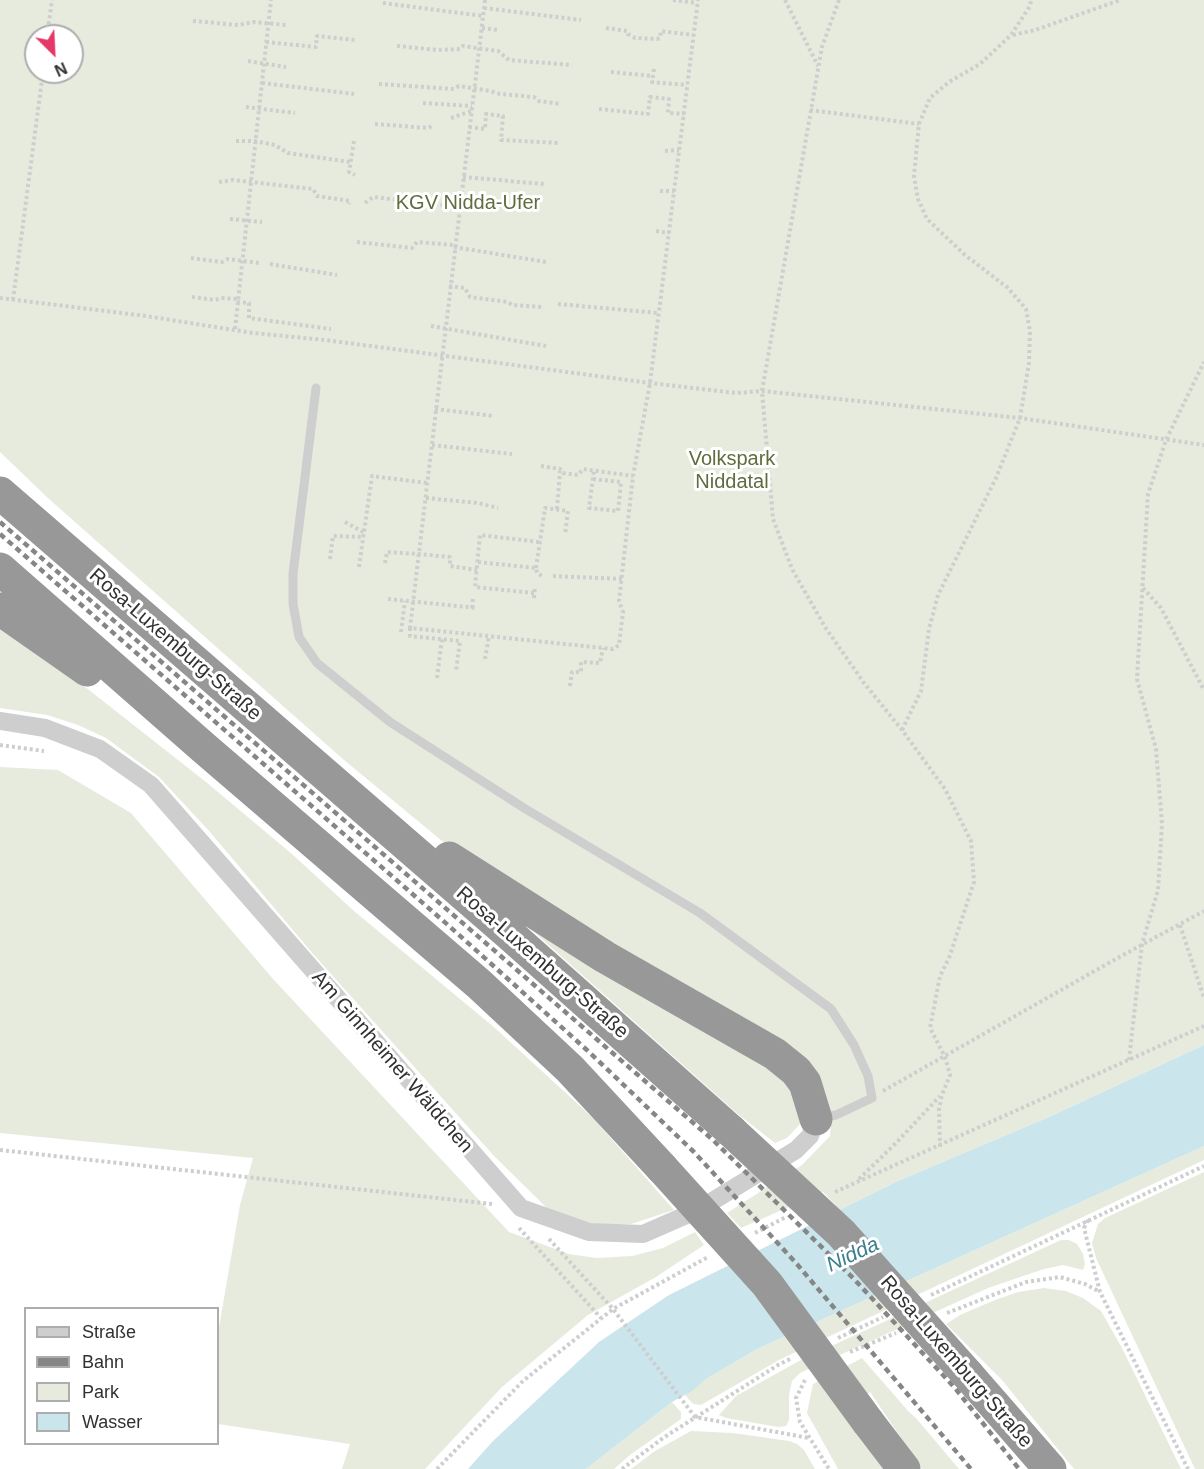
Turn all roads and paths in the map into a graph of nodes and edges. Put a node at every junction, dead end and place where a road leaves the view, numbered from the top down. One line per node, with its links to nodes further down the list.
1 (52, 0): 16 (path)
2 (271, 0): 15 (path)
3 (484, 0): 11 (path)
4 (673, 0): 9 (path)
5 (785, 0): 30 (path)
6 (838, 0): 30 (path)
7 (1031, 0): 22 (path)
8 (1120, 0): 22 (path)
9 (698, 2): 21 (path)
10 (383, 3): 12 (path)
11 (484, 8): 12 (path); 13 (path)
12 (483, 16): 18 (path)
13 (581, 20)
14 (193, 21): 15 (path)
15 (268, 23): 17 (path); 24 (path)
16 (49, 24)
17 (286, 25)
18 (482, 28): 20 (path); 26 (path)
19 (606, 28): 21 (path)
20 (499, 30)
21 (693, 35): 38 (path)
22 (1011, 35): 52 (path)
23 (355, 40): 24 (path)
24 (266, 42): 28 (path)
25 (397, 46): 26 (path)
26 (479, 48): 29 (path); 39 (path)
27 (248, 61): 28 (path)
28 (264, 63): 31 (path); 35 (path)
29 (572, 65)
30 (818, 66): 47 (path)
31 (286, 67)
32 (654, 69): 34 (path)
33 (612, 72): 34 (path)
34 (653, 76): 38 (path)
35 (262, 83): 40 (path); 44 (path)
36 (41, 84): 88 (path)
37 (379, 84): 39 (path)
38 (687, 85): 49 (path)
39 (474, 88): 42 (path); 45 (path)
40 (354, 94)
41 (423, 103): 45 (path)
42 (561, 104)
43 (246, 107): 44 (path)
44 (259, 108): 48 (path); 56 (path)
45 (472, 108): 50 (path); 54 (path)
46 (599, 109): 49 (path)
47 (810, 110): 52 (path); 102 (path)
48 (295, 112)
49 (684, 114): 59 (path)
50 (452, 118)
51 (375, 124): 53 (path)
52 (919, 124): 105 (path)
53 (434, 125)
54 (469, 128): 58 (path); 63 (path)
55 (236, 141): 56 (path)
56 (255, 141): 61 (path); 64 (path)
57 (354, 141): 61 (path)
58 (559, 143)
59 (679, 150): 60 (path); 68 (path)
60 (665, 151)
61 (350, 162): 62 (path)
62 (355, 175)
63 (463, 177): 66 (path); 71 (path)
64 (250, 182): 65 (path); 70 (path); 73 (path)
65 (219, 183)
66 (544, 184)
67 (660, 191): 68 (path)
68 (674, 191): 76 (path)
69 (365, 203): 71 (path)
70 (350, 204)
71 (459, 207): 78 (path)
72 (231, 219): 73 (path)
73 (246, 221): 74 (path); 80 (path)
74 (262, 222)
75 (656, 231): 76 (path)
76 (669, 232): 92 (path)
77 (357, 242): 78 (path)
78 (454, 246): 81 (path); 85 (path)
79 (191, 258): 80 (path)
80 (242, 261): 82 (path); 89 (path)
81 (546, 262)
82 (259, 263)
83 (270, 264): 84 (path)
84 (337, 274)
85 (449, 286): 91 (path); 94 (path)
86 (192, 297): 89 (path)
87 (0, 298): 88 (path)
88 (14, 300): 95 (path)
89 (237, 300): 95 (path); 96 (path)
90 (558, 304): 92 (path)
91 (542, 307)
92 (658, 313): 100 (path)
93 (431, 326): 94 (path)
94 (445, 328): 97 (path); 98 (path)
95 (235, 329): 98 (path)
96 (331, 329)
97 (546, 346)
98 (443, 357): 100 (path); 103 (path)
99 (1204, 362): 106 (path)
100 (650, 383): 102 (path); 113 (path)
101 (316, 388): 166 (lane)
102 (762, 390): 105 (path); 153 (path)
103 (435, 409): 104 (path); 107 (path)
104 (494, 416)
105 (1020, 418): 106 (path); 153 (path)
106 (1166, 440): 108 (path); 136 (path)
107 (432, 445): 109 (path); 115 (path)
108 (1204, 445)
109 (512, 454)
110 (541, 466): 111 (path)
111 (560, 470): 112 (path); 119 (path)
112 (594, 470): 113 (path); 114 (path)
113 (633, 476): 134 (path)
114 (593, 479): 114 (path)
115 (427, 483): 117 (path); 121 (path)
116 (1, 493): 157 (highway, Rosa-Luxemburg-Straße)
117 (426, 498): 118 (path); 124 (path)
118 (498, 508)
119 (557, 509): 122 (path); 123 (path)
120 (345, 522): 121 (path)
121 (364, 535): 125 (path); 128 (path)
122 (565, 535)
123 (539, 542): 126 (path); 129 (path)
124 (418, 554): 127 (path); 131 (path); 140 (path)
125 (330, 559)
126 (478, 562): 129 (path); 131 (path)
127 (385, 563)
128 (359, 567)
129 (536, 568): 132 (path)
130 (0, 569): 155 (highway)
131 (477, 570): 135 (path)
132 (542, 576)
133 (553, 576): 134 (path)
134 (622, 579): 146 (path)
135 (535, 587)
136 (1143, 587): 151 (path); 160 (path)
137 (473, 598): 140 (path)
138 (388, 599): 139 (path)
139 (405, 601): 140 (path); 143 (path)
140 (413, 602): 142 (path)
141 (0, 609): 155 (highway)
142 (410, 628): 144 (path); 145 (path)
143 (401, 632)
144 (489, 636): 146 (path); 147 (path)
145 (442, 639): 148 (path); 149 (path)
146 (603, 648): 150 (path)
147 (485, 658)
148 (456, 671)
149 (437, 678)
150 (570, 686)
151 (1204, 690)
152 (0, 722): 167 (street, Am Ginnheimer Wäldchen)
153 (902, 730): 163 (path)
154 (0, 745): 156 (path)
155 (204, 748): 182 (highway, bridge)
156 (52, 753)
157 (327, 777): 167 (highway); 183 (highway, Rosa-Luxemburg-Straße, bridge)
158 (1204, 911): 159 (path)
159 (1180, 925): 160 (path); 161 (path)
160 (1142, 944): 163 (path); 164 (path)
161 (1204, 998)
162 (1204, 1026): 164 (path)
163 (945, 1057): 165 (path); 166 (path)
164 (1129, 1061): 168 (path)
165 (942, 1095): 168 (path); 171 (path)
166 (872, 1098): 167 (lane)
167 (816, 1119)
168 (940, 1147): 171 (path)
169 (0, 1150): 173 (path)
170 (1204, 1166): 184 (path)
171 (857, 1181): 172 (path)
172 (834, 1193)
173 (490, 1196)
174 (517, 1226): 177 (path)
175 (547, 1237): 176 (path)
176 (613, 1309): 177 (path); 178 (path)
177 (601, 1318): 179 (path)
178 (695, 1417): 180 (path); 181 (path)
179 (436, 1469)
180 (622, 1469)
181 (829, 1469)
182 (904, 1469)
183 (1050, 1469)
184 (1188, 1469)

